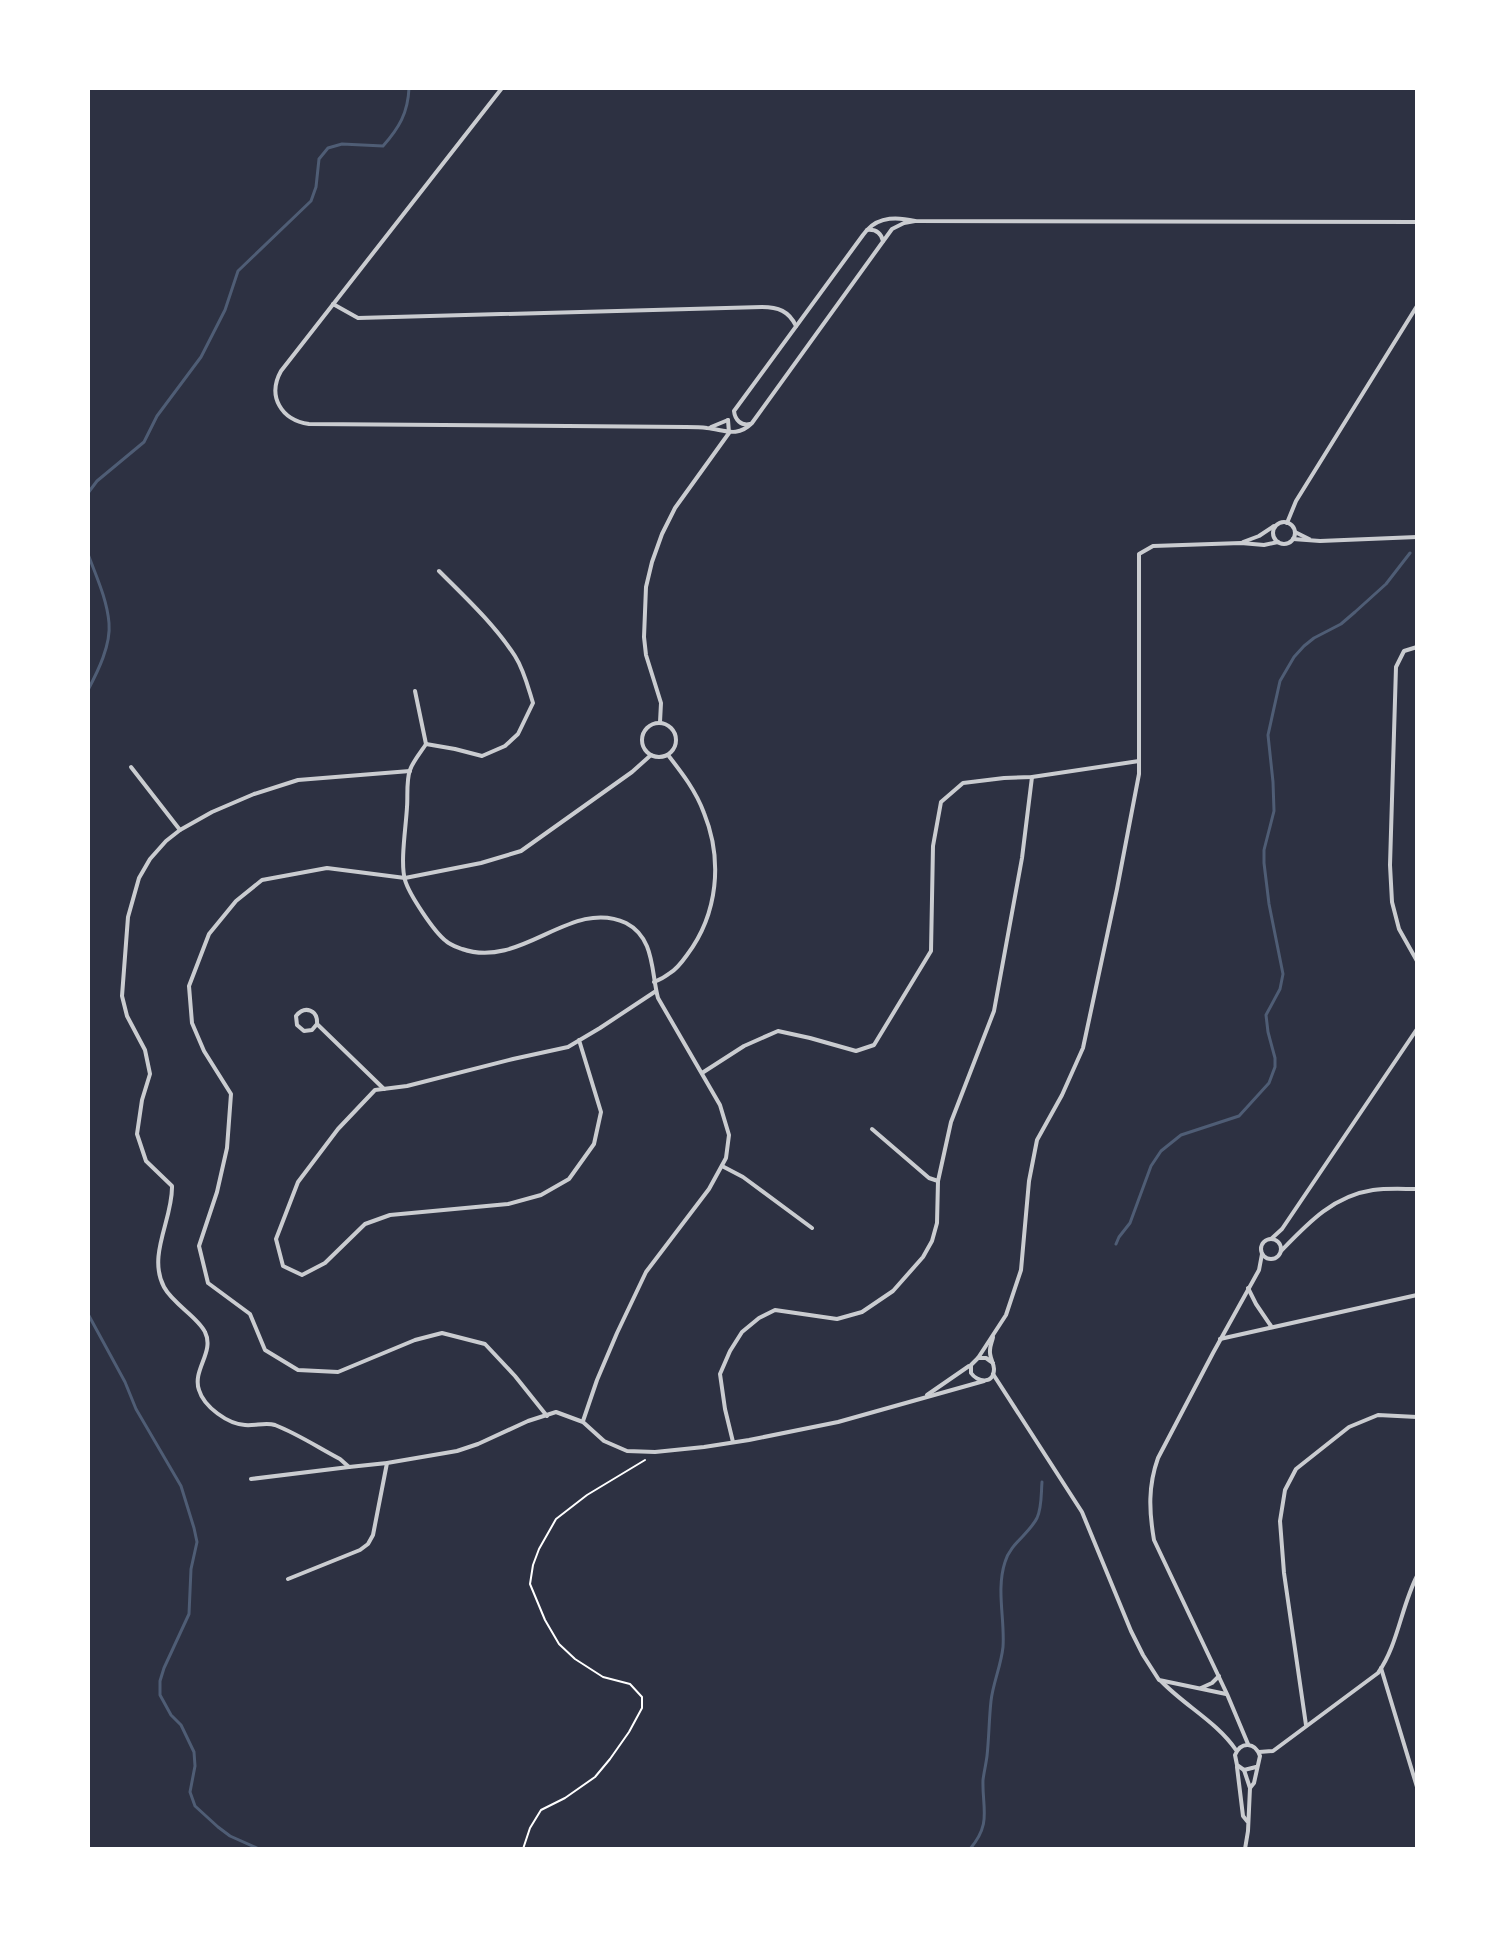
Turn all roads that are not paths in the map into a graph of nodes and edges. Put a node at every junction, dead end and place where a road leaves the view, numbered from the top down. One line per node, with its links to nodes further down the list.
1 (502, 88): 6 (street)
2 (915, 221): 3 (street); 4 (street); 5 (street)
3 (1416, 222)
4 (867, 230): 5 (street); 8 (street)
5 (883, 241): 11 (street)
6 (333, 304): 8 (street); 12 (street)
7 (1417, 306): 14 (street)
8 (796, 326): 9 (street)
9 (734, 411): 10 (street); 11 (street)
10 (728, 420): 12 (street); 13 (street)
11 (752, 423): 13 (street)
12 (709, 428): 13 (street)
13 (729, 433): 25 (street)
14 (1287, 523): 15 (street); 16 (street)
15 (1276, 525): 20 (street); 21 (street)
16 (1295, 532): 18 (street); 19 (street)
17 (1417, 537): 19 (street)
18 (1293, 539): 19 (street); 20 (street)
19 (1309, 539)
20 (1278, 542): 21 (street)
21 (1241, 543): 29 (street)
22 (439, 571): 26 (street)
23 (1417, 647): 35 (street)
24 (415, 691): 26 (street)
25 (660, 722): 27 (street); 28 (street)
26 (426, 744): 31 (street)
27 (651, 755): 28 (street); 34 (street)
28 (668, 755): 36 (street)
29 (1139, 761): 32 (street); 58 (street)
30 (131, 767): 33 (street)
31 (410, 771): 33 (street); 34 (street)
32 (1032, 777): 41 (street); 45 (street)
33 (180, 830): 71 (street)
34 (405, 878): 36 (street); 66 (street)
35 (1417, 961)
36 (654, 982): 37 (street)
37 (656, 991): 40 (street); 41 (street)
38 (317, 1024): 38 (street); 42 (street)
39 (1417, 1029): 48 (street)
40 (579, 1040): 42 (street); 42 (street)
41 (702, 1073): 44 (street)
42 (384, 1089)
43 (872, 1129): 45 (street)
44 (721, 1166): 47 (street); 68 (street)
45 (938, 1181): 69 (street)
46 (1417, 1189): 51 (street)
47 (812, 1228)
48 (1282, 1229): 49 (street); 50 (street)
49 (1271, 1239): 50 (street); 52 (street)
50 (1280, 1244): 51 (street)
51 (1281, 1251): 53 (street)
52 (1262, 1254): 53 (street); 54 (street)
53 (1272, 1259): 54 (street)
54 (1259, 1270): 55 (street)
55 (1248, 1288): 57 (street); 59 (street)
56 (1417, 1295): 57 (street)
57 (1271, 1326): 59 (street)
58 (995, 1331): 60 (street); 61 (street)
59 (1220, 1339): 76 (street)
60 (978, 1358): 61 (street); 62 (street)
61 (993, 1363): 63 (street)
62 (971, 1365): 64 (street); 65 (street)
63 (993, 1374): 64 (street); 77 (street)
64 (984, 1381): 65 (street)
65 (922, 1398): 69 (street)
66 (547, 1416): 68 (street); 70 (street)
67 (1417, 1417): 80 (street)
68 (583, 1422): 69 (street)
69 (733, 1442)
70 (387, 1463): 71 (street); 74 (street)
71 (349, 1467): 72 (street)
72 (251, 1479)
73 (1417, 1576): 75 (street)
74 (288, 1579)
75 (1381, 1668): 80 (street); 87 (street)
76 (1219, 1676): 78 (street); 79 (street)
77 (1159, 1680): 78 (street); 82 (street)
78 (1201, 1688): 79 (street)
79 (1227, 1694): 81 (street)
80 (1306, 1725): 83 (street)
81 (1248, 1744): 82 (street); 83 (street)
82 (1236, 1750): 84 (street)
83 (1259, 1752): 85 (street)
84 (1237, 1765): 86 (street); 89 (street)
85 (1256, 1767): 86 (street); 88 (street)
86 (1244, 1770): 88 (street)
87 (1417, 1787)
88 (1250, 1788): 89 (street)
89 (1249, 1823): 90 (street)
90 (1245, 1849)

